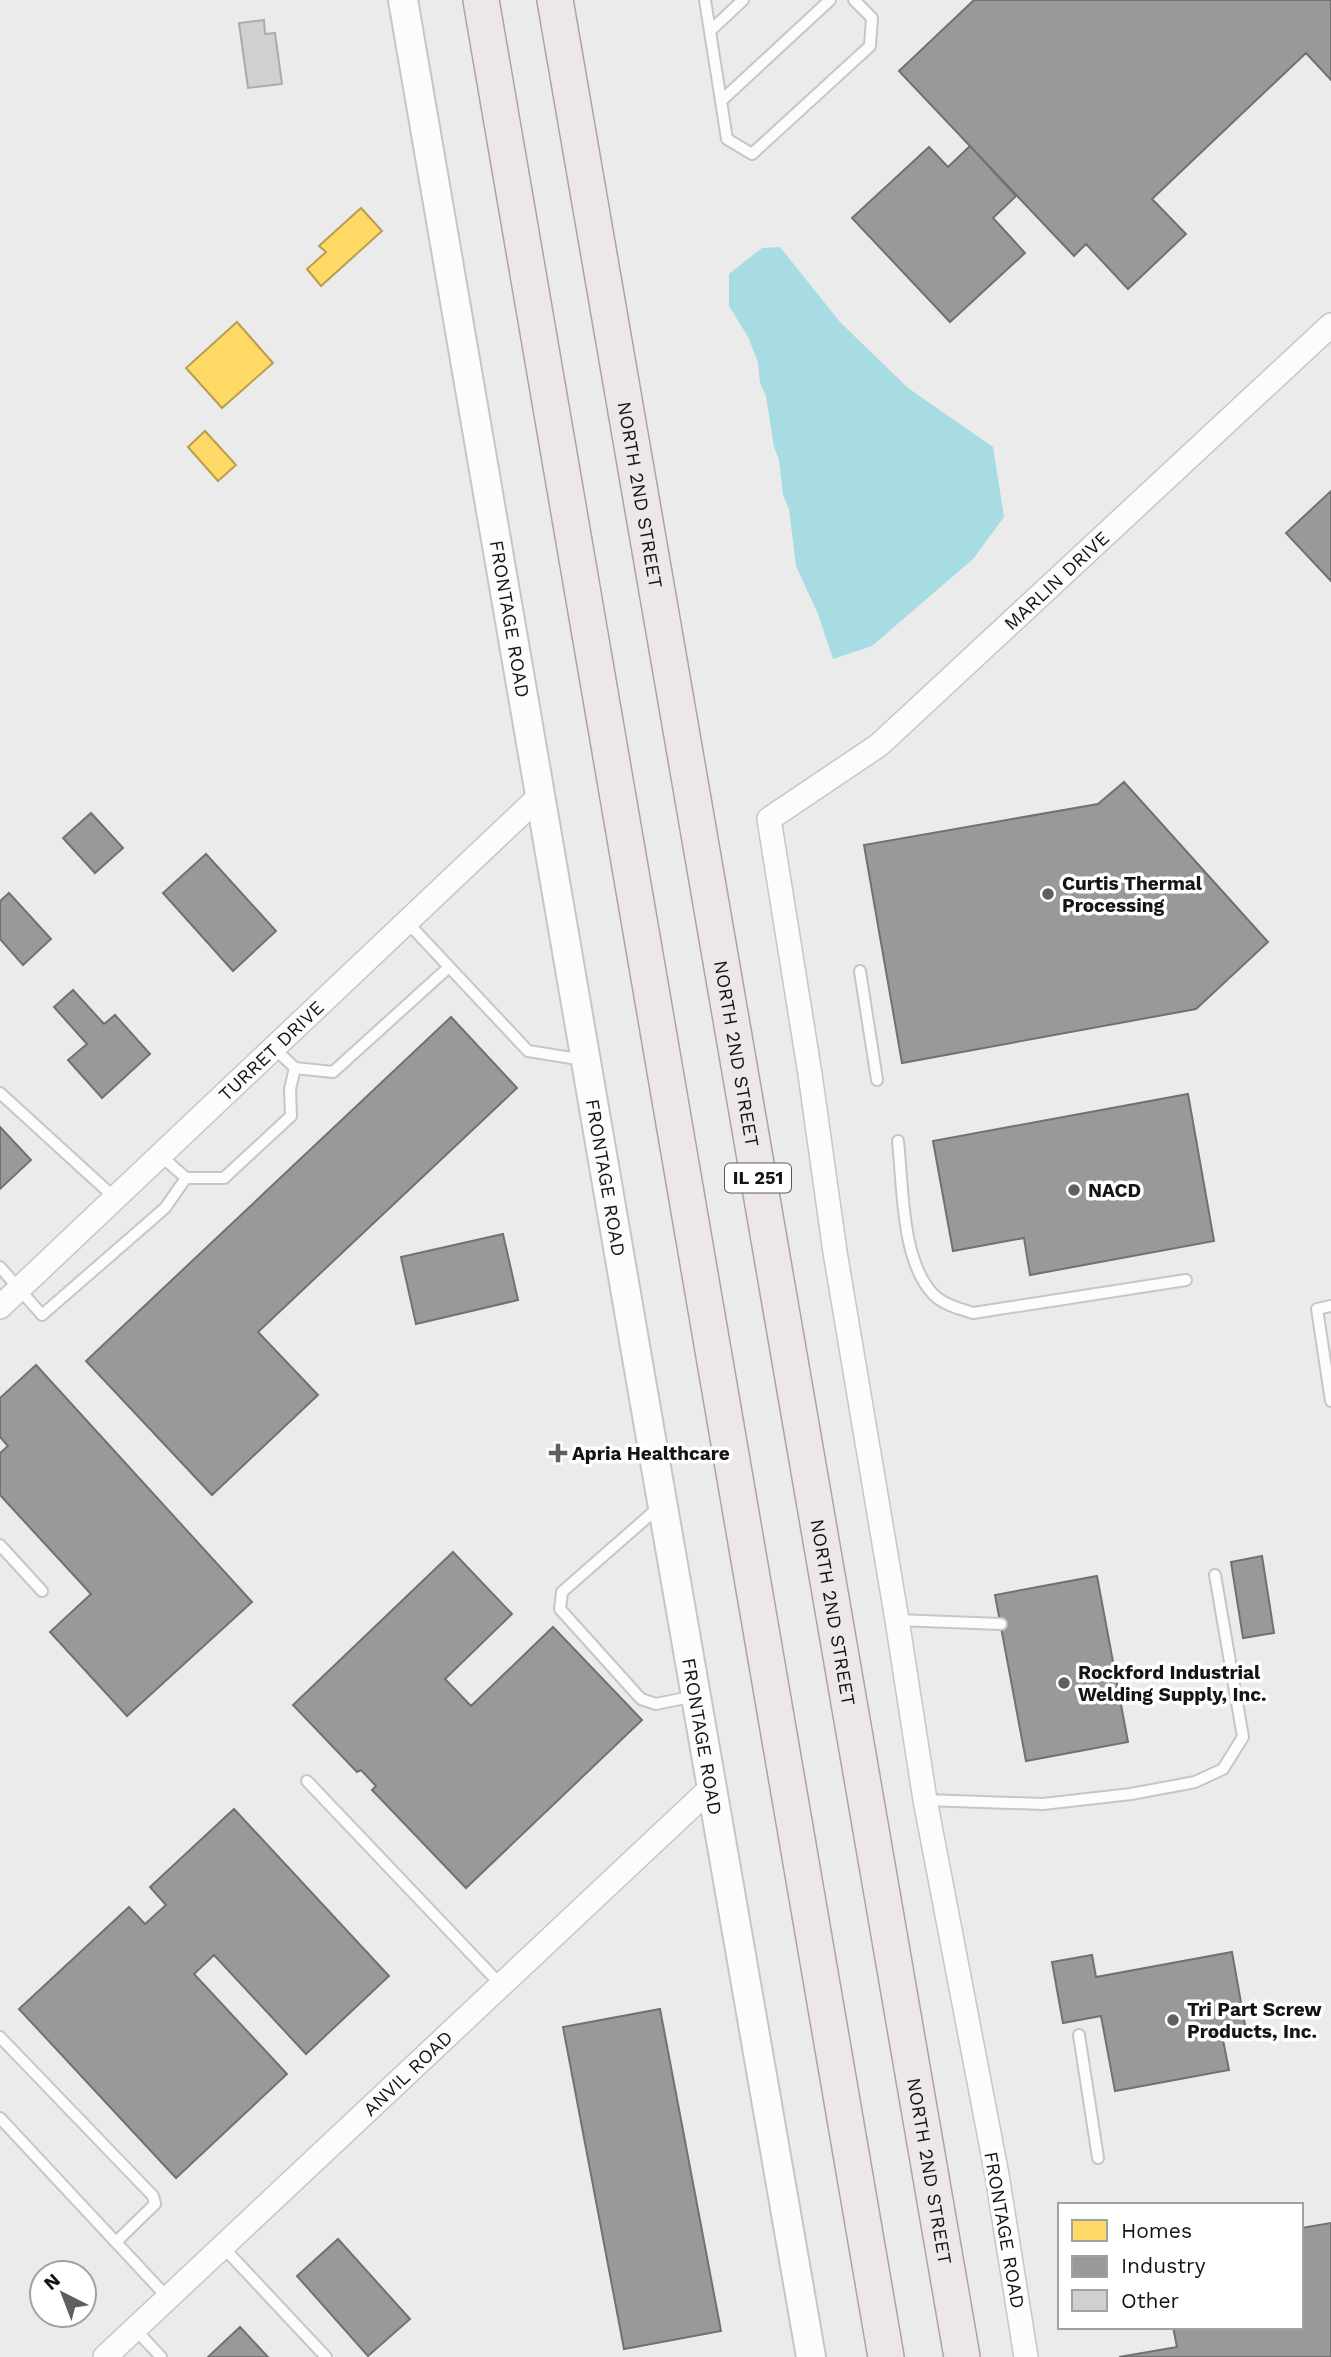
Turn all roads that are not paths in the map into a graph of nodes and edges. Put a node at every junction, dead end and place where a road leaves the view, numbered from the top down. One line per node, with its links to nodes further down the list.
1 (403, 0): 11 (street, FRONTAGE ROAD)
2 (481, 0): 54 (main road)
3 (555, 0): 55 (main road, NORTH 2ND STREET / IL 251)
4 (705, 0): 8 (lane)
5 (743, 0): 8 (lane)
6 (830, 0): 9 (lane)
7 (854, 0): 9 (lane)
8 (710, 31): 9 (lane)
9 (721, 101)
10 (1331, 326): 12 (street, MARLIN DRIVE)
11 (542, 794): 13 (street, TURRET DRIVE); 17 (street, FRONTAGE ROAD)
12 (769, 820): 35 (street, FRONTAGE ROAD)
13 (407, 922): 14 (lane); 16 (street, TURRET DRIVE)
14 (449, 967): 17 (lane); 18 (lane)
15 (860, 971): 19 (lane)
16 (274, 1048): 18 (lane); 22 (street, TURRET DRIVE)
17 (587, 1060): 31 (street, FRONTAGE ROAD)
18 (295, 1068): 23 (lane)
19 (877, 1080)
20 (0, 1093): 24 (lane)
21 (898, 1141): 26 (lane)
22 (160, 1155): 23 (lane); 24 (street, TURRET DRIVE)
23 (186, 1178): 27 (lane)
24 (114, 1198): 27 (street, TURRET DRIVE)
25 (0, 1267): 27 (lane)
26 (1186, 1280)
27 (18, 1290): 29 (street, TURRET DRIVE)
28 (1331, 1306): 30 (lane)
29 (0, 1307)
30 (1331, 1401)
31 (662, 1504): 37 (street, FRONTAGE ROAD); 37 (lane)
32 (0, 1545): 34 (lane)
33 (1215, 1575): 40 (lane)
34 (42, 1591)
35 (897, 1620): 36 (lane); 40 (street, FRONTAGE ROAD)
36 (1001, 1624)
37 (695, 1696): 39 (street, FRONTAGE ROAD)
38 (307, 1781): 41 (lane)
39 (710, 1788): 41 (street, ANVIL ROAD); 53 (street, FRONTAGE ROAD)
40 (925, 1800): 56 (street, FRONTAGE ROAD)
41 (501, 1985): 47 (street, ANVIL ROAD)
42 (1079, 2035): 45 (lane)
43 (0, 2036): 46 (lane)
44 (0, 2118): 46 (lane)
45 (1098, 2158)
46 (116, 2242): 48 (lane)
47 (222, 2246): 48 (street, ANVIL ROAD); 52 (lane)
48 (168, 2298): 49 (street, ANVIL ROAD)
49 (135, 2329): 50 (street, ANVIL ROAD); 51 (lane)
50 (105, 2357)
51 (161, 2357)
52 (326, 2357)
53 (811, 2357)
54 (886, 2357)
55 (962, 2357)
56 (1026, 2357)

